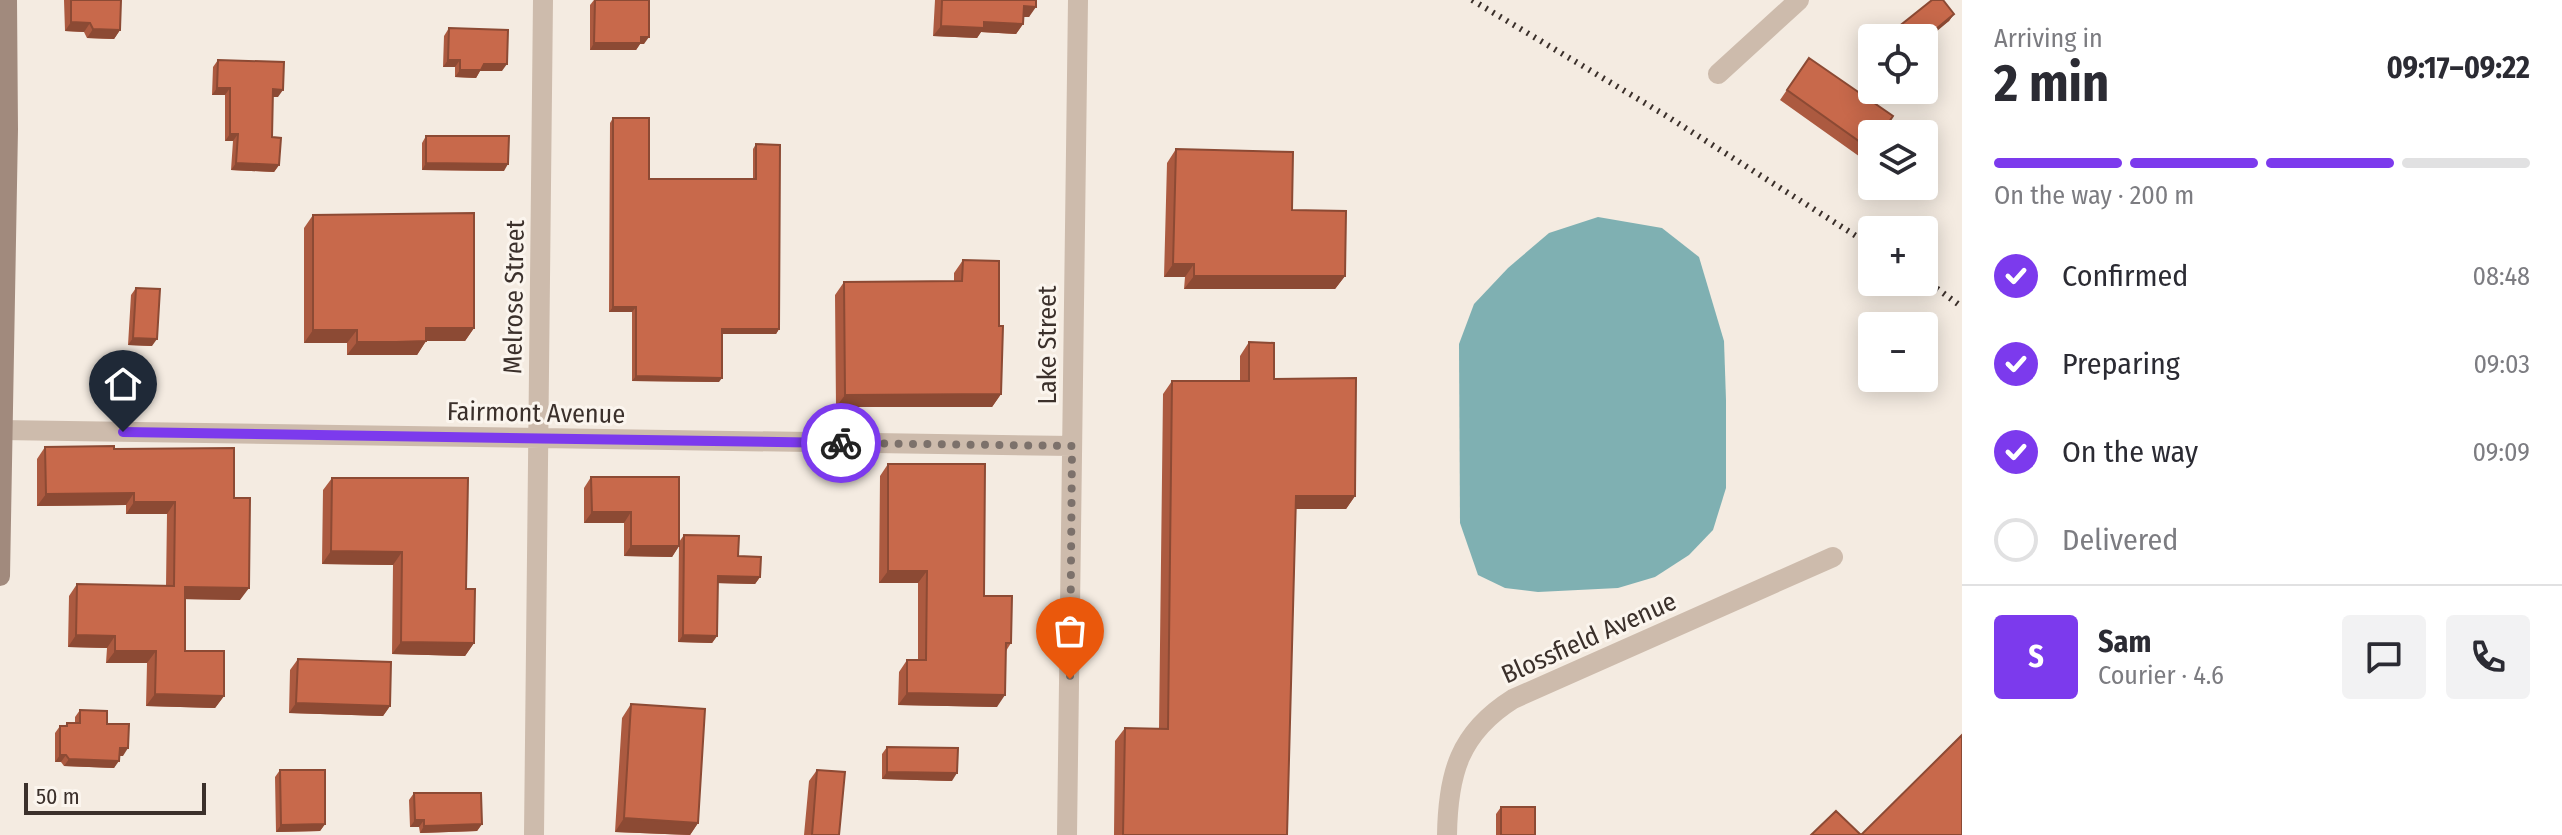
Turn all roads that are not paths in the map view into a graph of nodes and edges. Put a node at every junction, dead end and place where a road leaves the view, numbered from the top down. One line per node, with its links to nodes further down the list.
1 (7, 0): 6 (street)
2 (543, 0): 7 (street, Melrose Street)
3 (1078, 0): 8 (street, Lake Street)
4 (1799, 0): 5 (street)
5 (1718, 74)
6 (2, 430): 7 (street, Fairmont Avenue); 10 (street)
7 (538, 439): 8 (street, Fairmont Avenue); 11 (street, Melrose Street)
8 (1072, 446): 12 (street, Lake Street)
9 (1833, 557): 13 (street, Blossfield Avenue)
10 (0, 576)
11 (534, 835)
12 (1067, 835)
13 (1447, 835)

